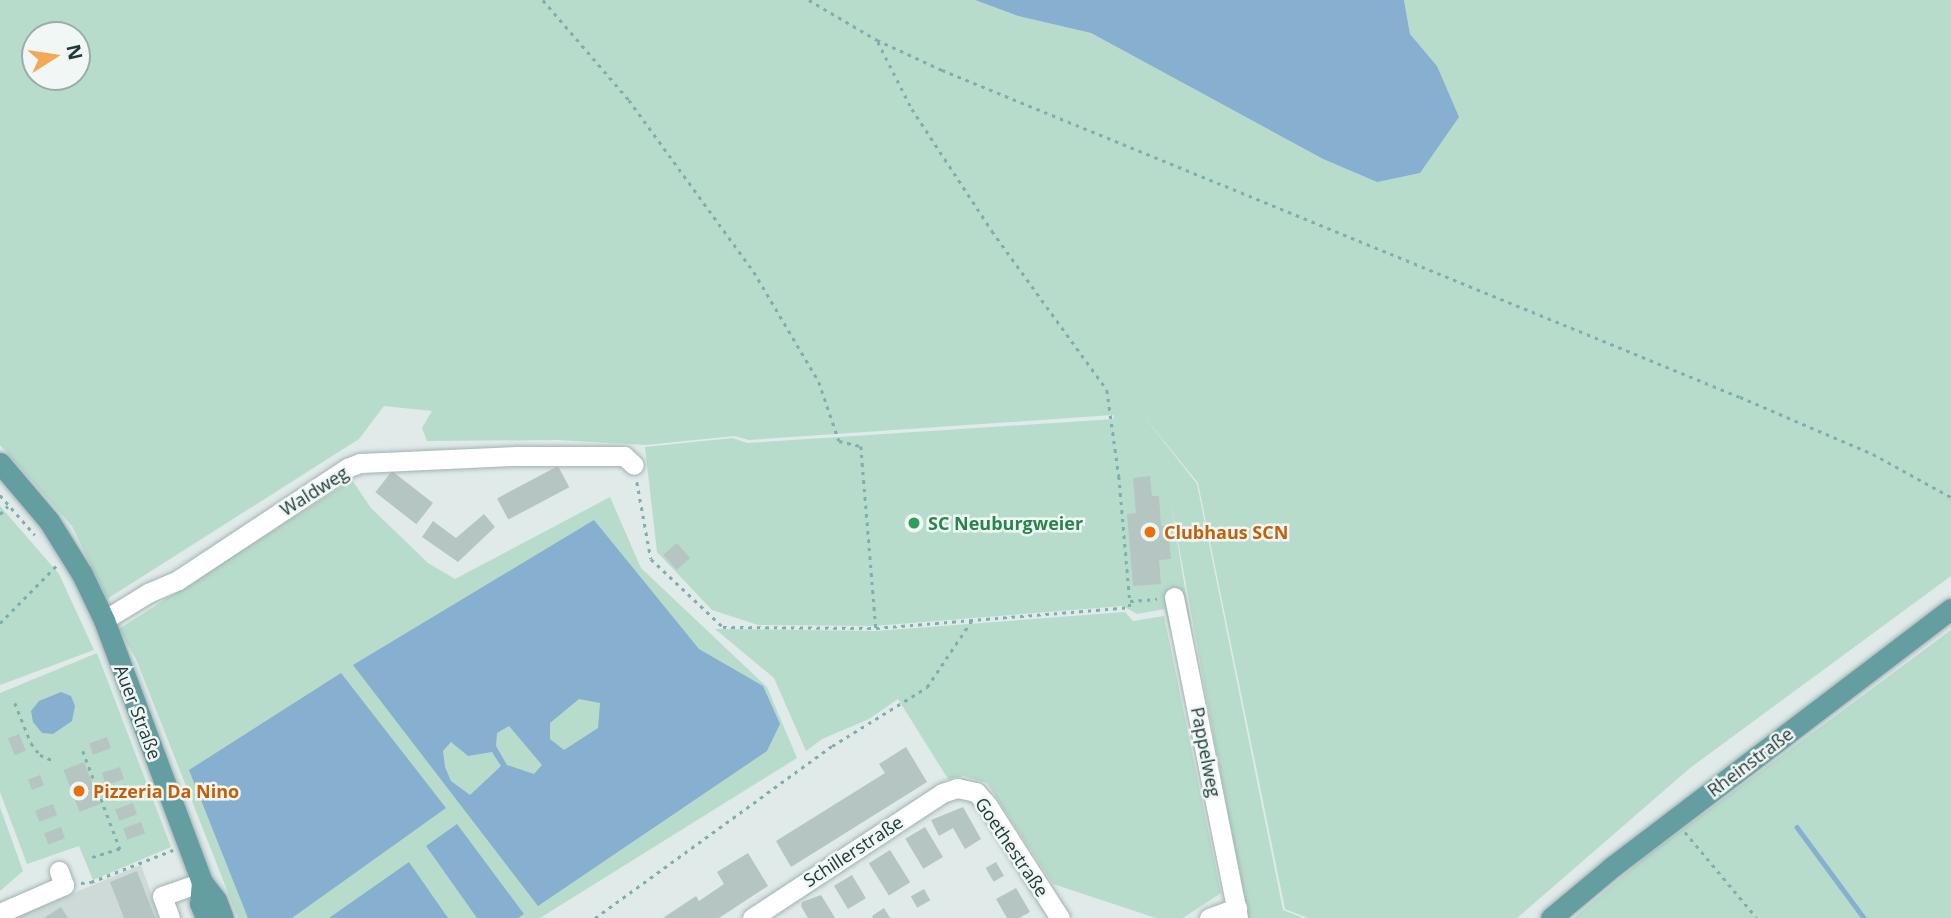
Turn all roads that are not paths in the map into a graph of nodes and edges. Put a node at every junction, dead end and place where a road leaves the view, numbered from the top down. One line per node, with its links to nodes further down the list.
1 (0, 463): 5 (main road, Auer Straße)
2 (634, 465): 5 (street, Waldweg)
3 (1174, 597): 10 (street, Pappelweg)
4 (1951, 610): 17 (main road, Rheinstraße)
5 (104, 620): 8 (main road, Auer Straße)
6 (957, 788): 14 (street, Schillerstraße); 15 (street, Goethestraße)
7 (61, 878): 9 (street)
8 (202, 882): 11 (street); 12 (main road, Auer Straße); 13 (main road, Auer Straße)
9 (0, 913)
10 (1238, 913): 16 (street, Pappelweg)
11 (170, 918)
12 (206, 918)
13 (223, 918)
14 (752, 918)
15 (1060, 918)
16 (1209, 918)
17 (1550, 918)

